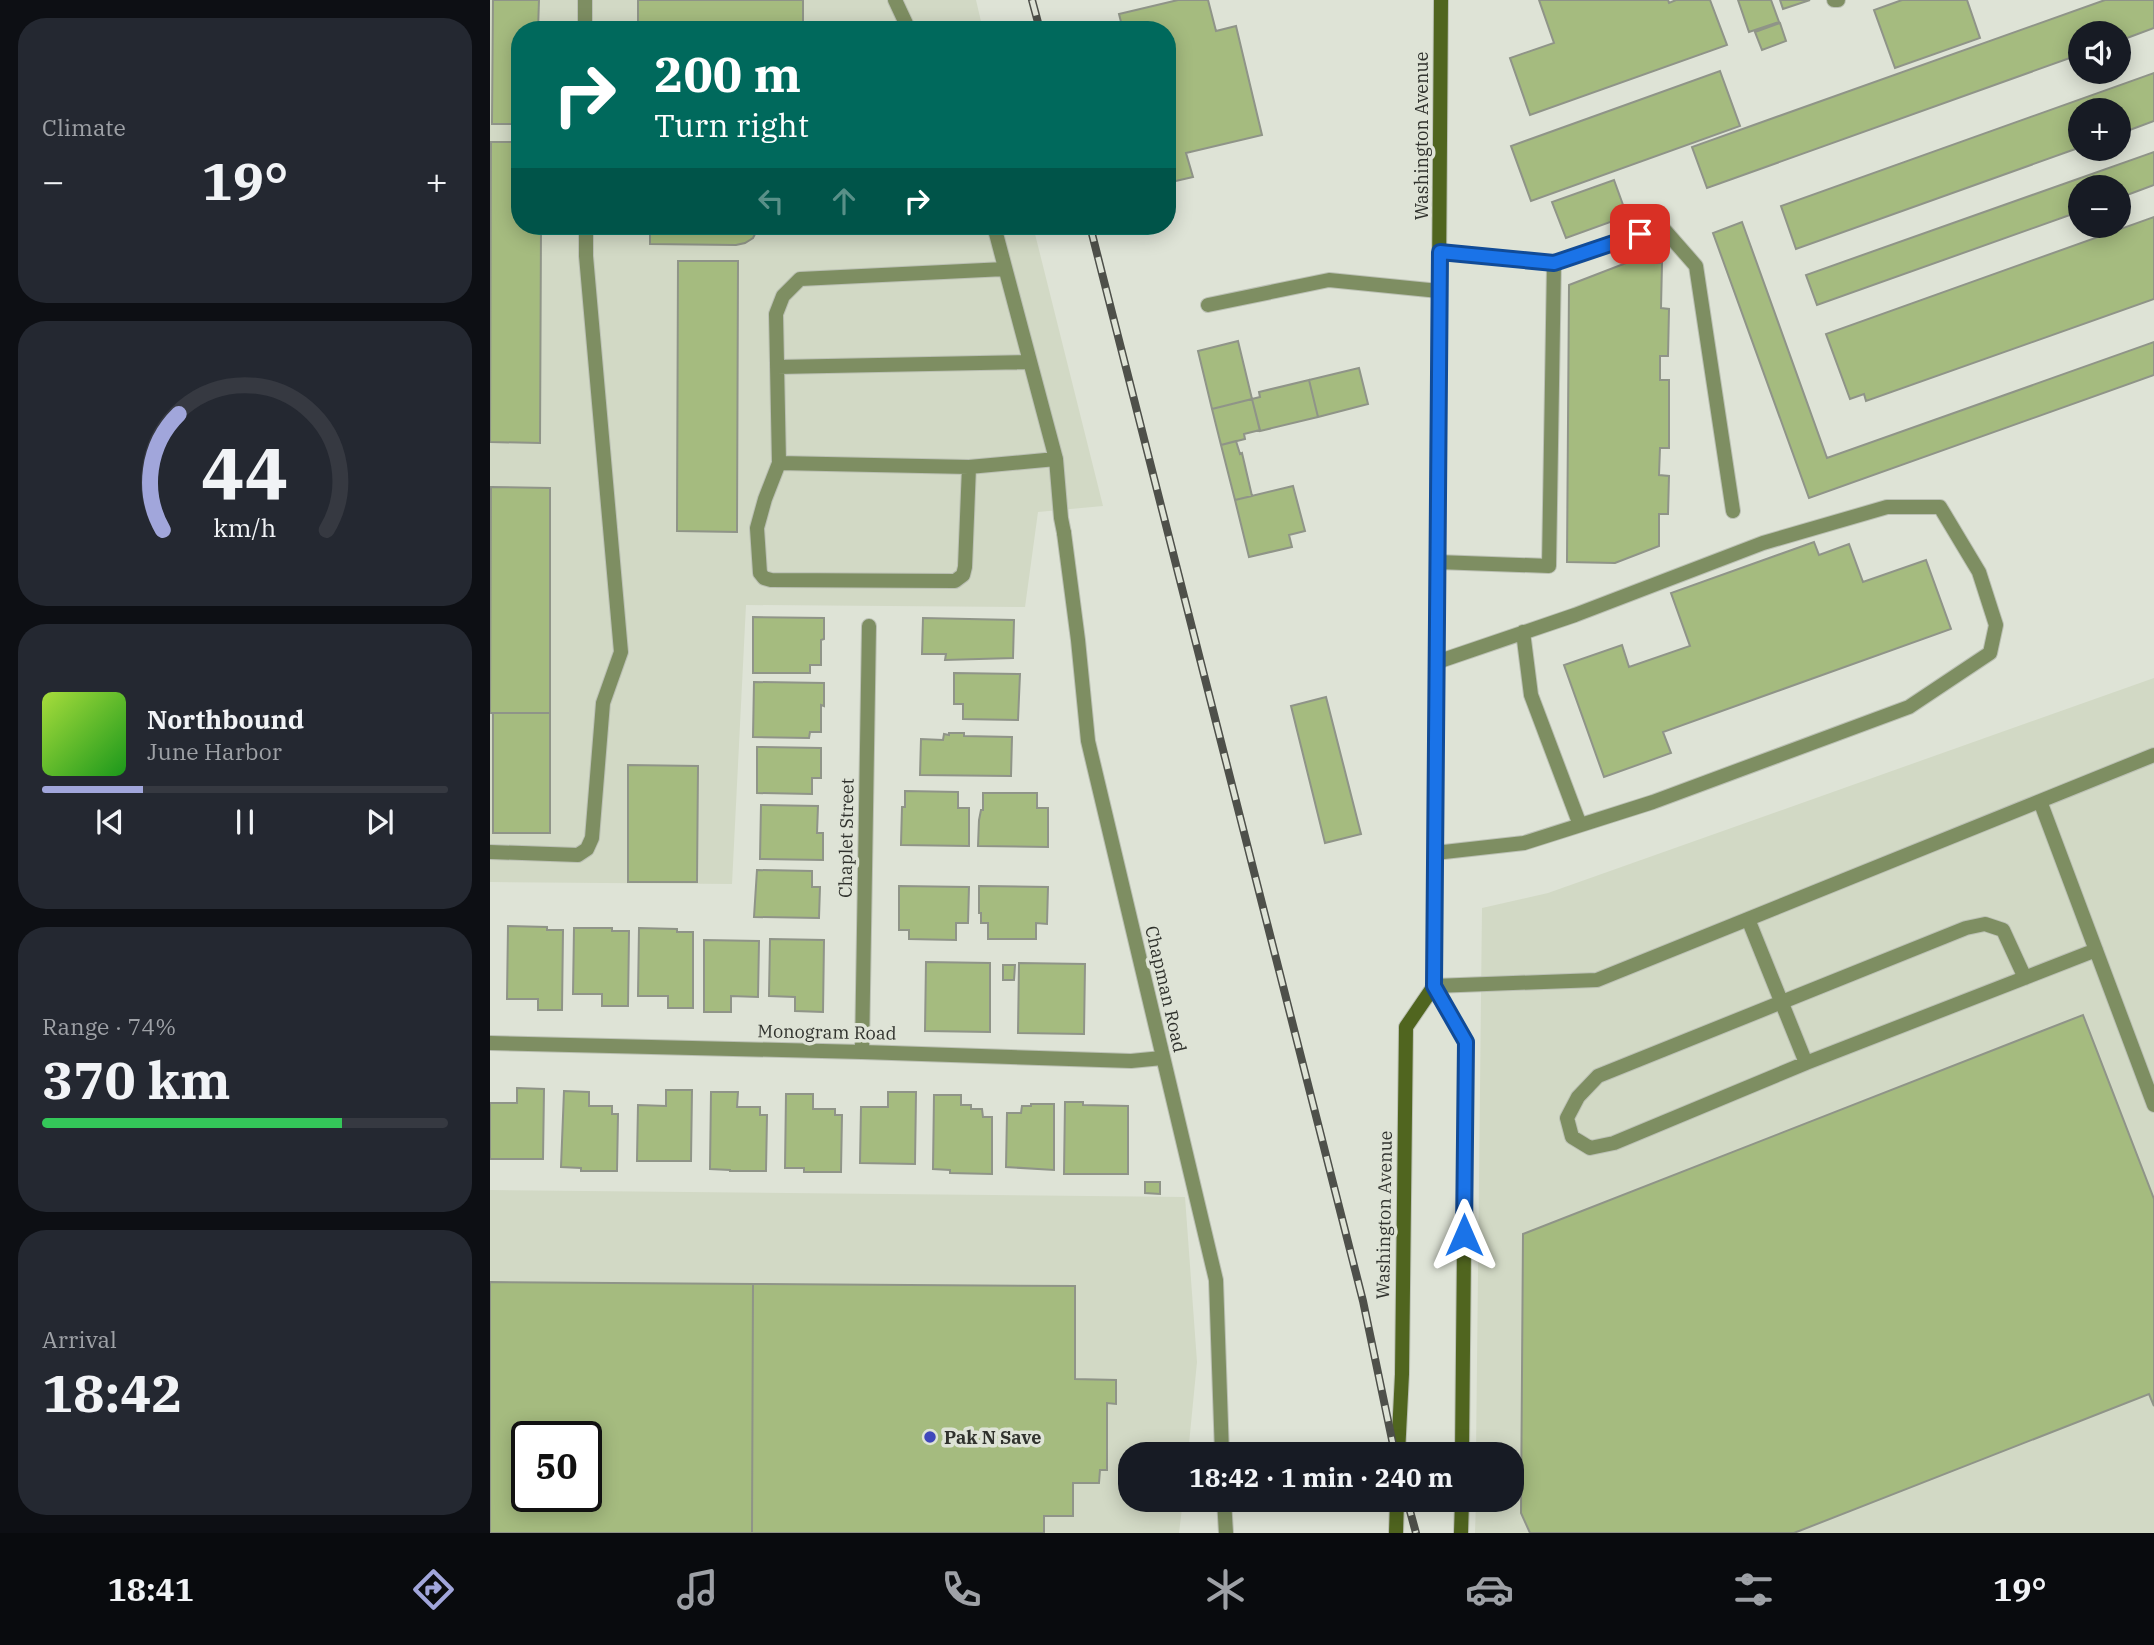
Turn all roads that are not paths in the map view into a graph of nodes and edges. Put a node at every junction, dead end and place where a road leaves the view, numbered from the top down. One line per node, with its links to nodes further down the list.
1 (585, 0): 4 (street)
2 (895, 0): 5 (street)
3 (1441, 0): 8 (main road, Washington Avenue)
4 (586, 21)
5 (905, 21)
6 (586, 235): 26 (street)
7 (996, 235): 10 (street, Chapman Road)
8 (1440, 252): 9 (street); 11 (main road, Washington Avenue)
9 (1554, 263): 18 (street); 19 (street)
10 (1005, 269): 13 (street, Chapman Road); 14 (street)
11 (1439, 291): 12 (street); 19 (main road, Washington Avenue)
12 (1208, 305)
13 (1030, 362): 14 (street); 15 (street, Chapman Road)
14 (777, 367): 16 (street)
15 (1056, 459): 17 (street); 35 (street, Chapman Road)
16 (779, 463): 17 (street); 17 (street)
17 (969, 467)
18 (1733, 511)
19 (1437, 562): 22 (main road, Washington Avenue)
20 (869, 626): 34 (street, Chaplet Street)
21 (1523, 632): 22 (street); 25 (street); 25 (street)
22 (1437, 662): 27 (main road, Washington Avenue)
23 (2154, 755): 24 (street)
24 (2040, 801): 28 (street); 29 (street)
25 (1580, 825): 27 (street)
26 (490, 852)
27 (1435, 852): 31 (main road, Washington Avenue)
28 (1748, 919): 31 (street); 32 (street)
29 (2096, 950): 30 (street); 37 (street)
30 (2025, 978): 32 (street); 36 (street)
31 (1434, 986): 39 (main road, Washington Avenue); 40 (main road)
32 (1781, 1002): 36 (street); 36 (street)
33 (490, 1043): 34 (street, Monogram Road)
34 (862, 1052): 35 (street, Monogram Road)
35 (1162, 1058): 38 (street, Chapman Road)
36 (1806, 1063)
37 (2154, 1105)
38 (1222, 1442)
39 (1399, 1442)
40 (1462, 1442)
41 (1225, 1512): 44 (street)
42 (1397, 1512): 45 (main road)
43 (1462, 1512): 46 (main road)
44 (1226, 1533)
45 (1396, 1533)
46 (1461, 1533)

